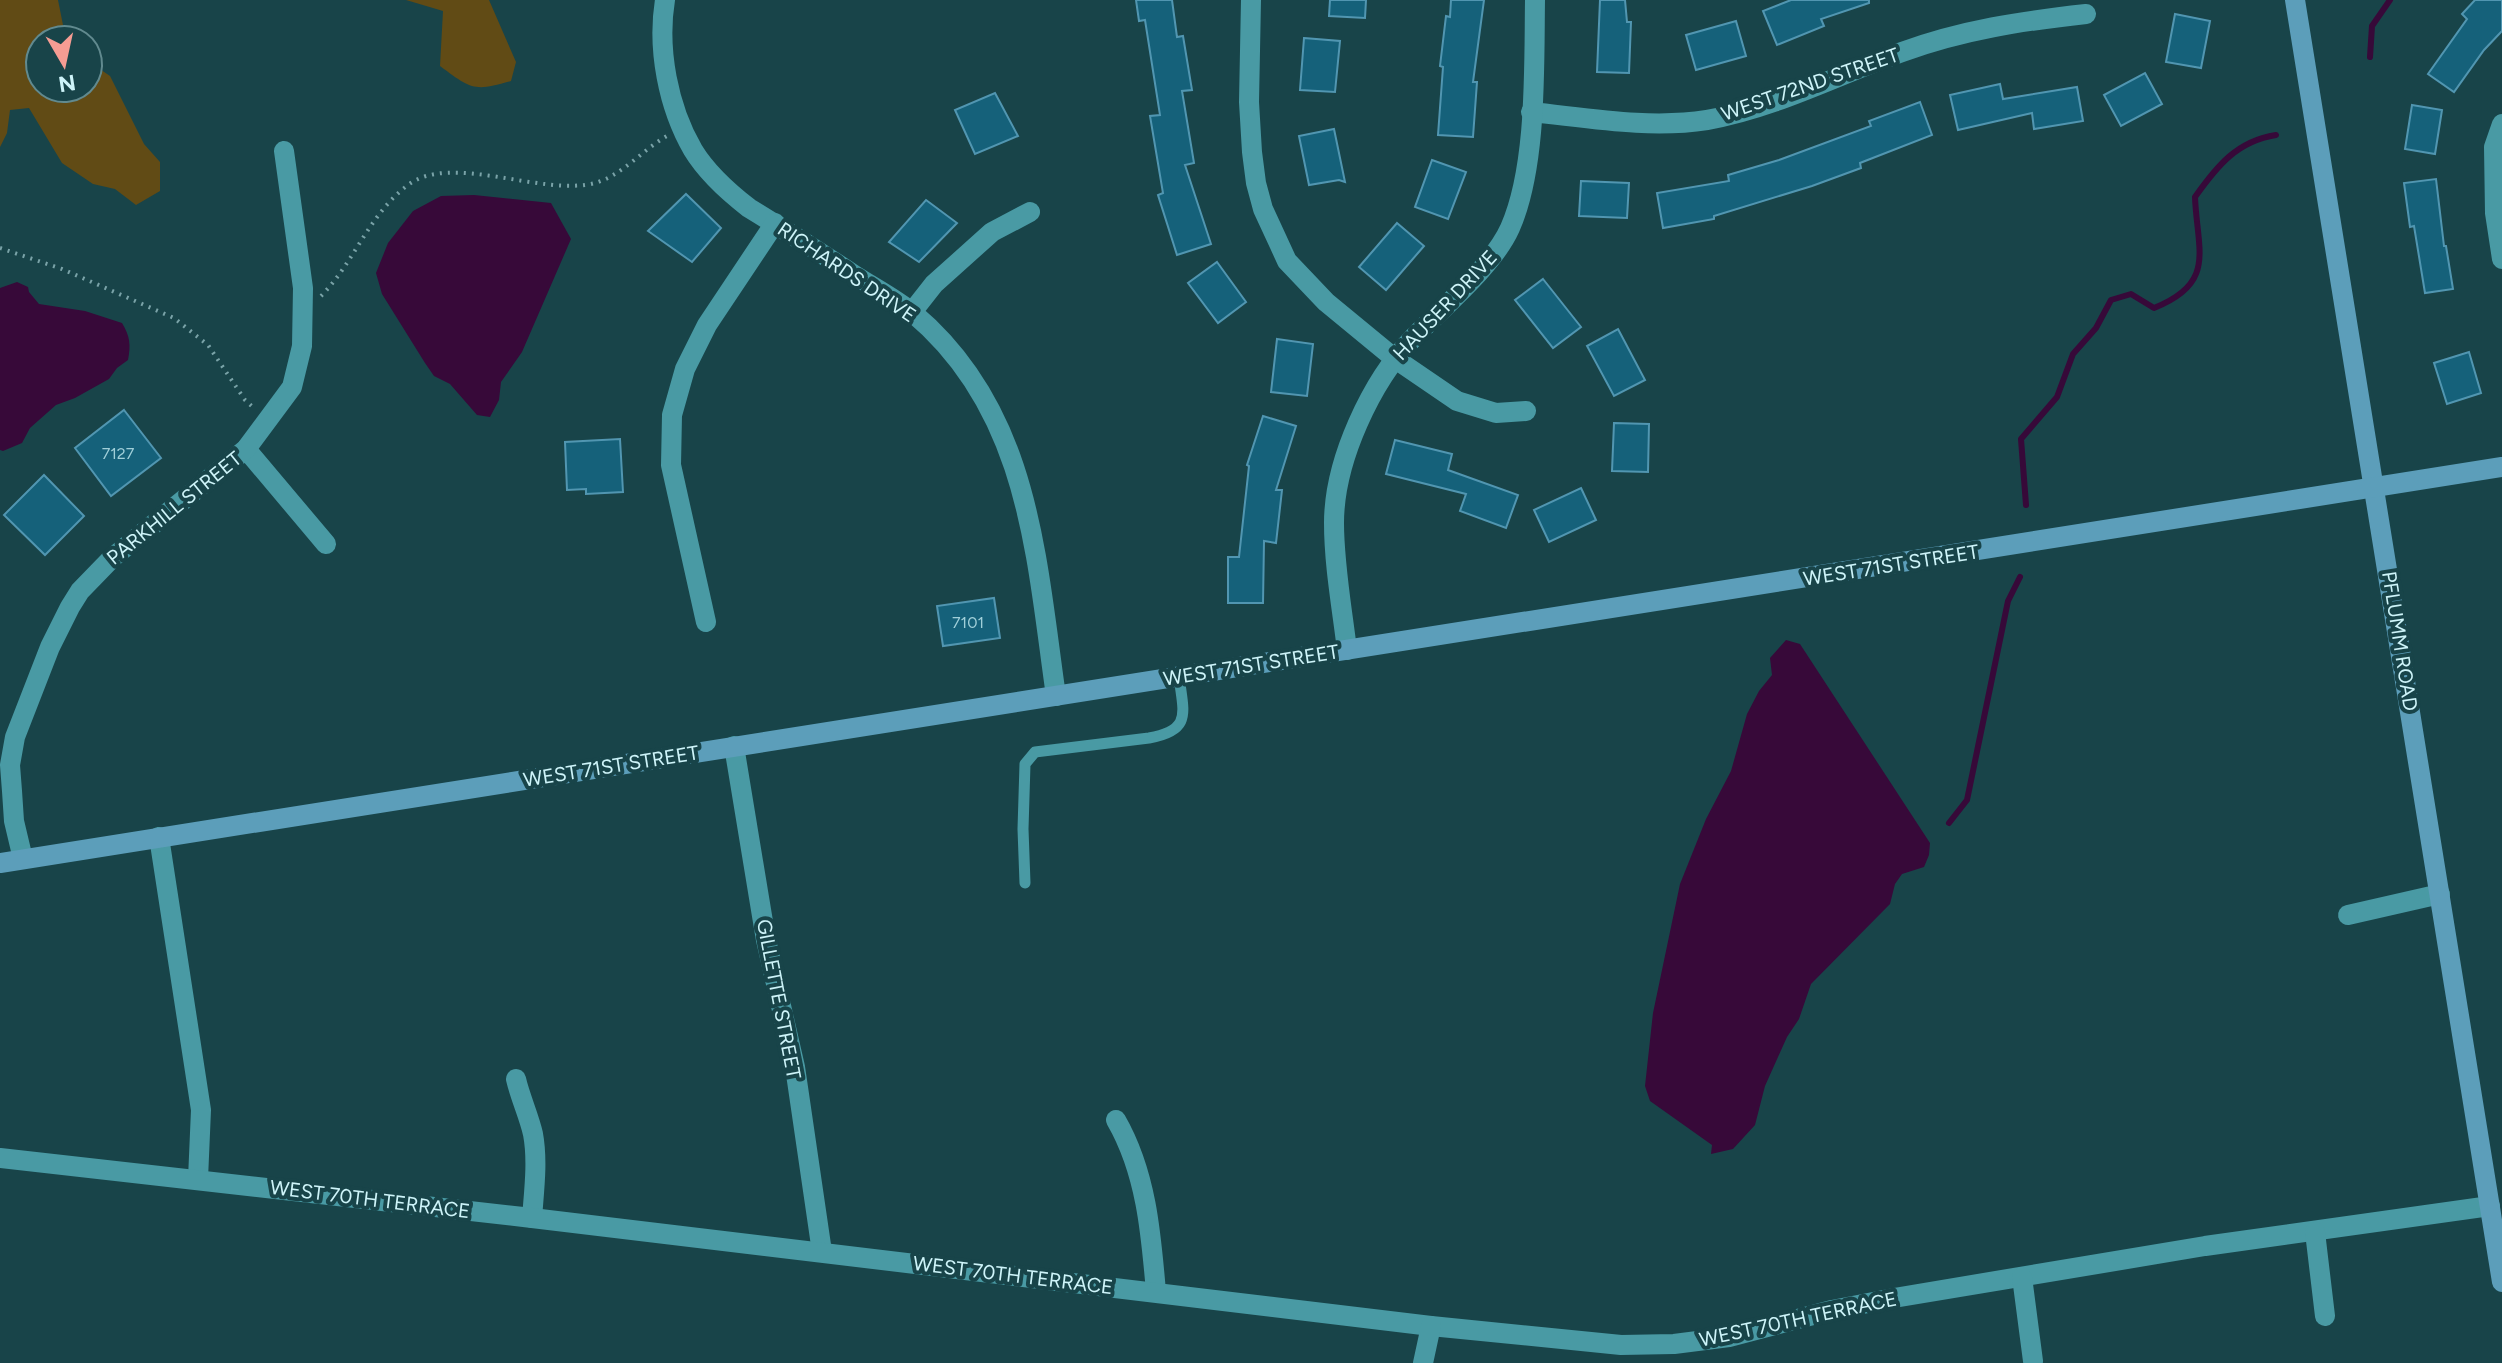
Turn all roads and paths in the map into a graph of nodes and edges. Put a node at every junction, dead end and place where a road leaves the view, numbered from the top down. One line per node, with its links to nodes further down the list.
1 (665, 0): 8 (street, RICHARDS DRIVE)
2 (1251, 0): 16 (street)
3 (1535, 0): 6 (street, HAUSER DRIVE)
4 (2295, 0): 21 (street, PFLUMM ROAD)
5 (2086, 14): 6 (street, WEST 72ND STREET)
6 (1531, 112): 16 (street, HAUSER DRIVE)
7 (2502, 124): 13 (street)
8 (682, 126): 11 (street, RICHARDS DRIVE); 15 (path)
9 (284, 151): 15 (street, PARKHILL STREET)
10 (1030, 212): 14 (street)
11 (775, 223): 14 (street, RICHARDS DRIVE); 23 (street)
12 (0, 248): 18 (path)
13 (2502, 259)
14 (912, 312): 26 (street, RICHARDS DRIVE)
15 (302, 316): 18 (street, PARKHILL STREET)
16 (1394, 358): 17 (street); 24 (street, HAUSER DRIVE)
17 (1526, 411)
18 (268, 421): 19 (street, PARKHILL STREET)
19 (246, 449): 22 (street); 29 (street, PARKHILL STREET)
20 (2502, 467): 21 (street, WEST 71ST STREET)
21 (2375, 487): 24 (street, WEST 71ST STREET); 32 (street, PFLUMM ROAD)
22 (326, 544)
23 (706, 622)
24 (1347, 650): 25 (street, WEST 71ST STREET)
25 (1179, 676): 26 (street, WEST 71ST STREET); 31 (lane)
26 (1056, 696): 27 (street, WEST 71ST STREET)
27 (734, 746): 28 (street, WEST 71ST STREET); 41 (street, GILLETTE STREET)
28 (159, 837): 29 (street, WEST 71ST STREET); 37 (street)
29 (23, 859): 30 (street, WEST 71ST STREET)
30 (0, 863)
31 (1025, 883)
32 (2440, 894): 33 (street); 38 (street, PFLUMM ROAD)
33 (2348, 915)
34 (516, 1079): 39 (street)
35 (1116, 1120): 44 (street)
36 (0, 1158): 37 (street, WEST 70TH TERRACE)
37 (198, 1179): 39 (street, WEST 70TH TERRACE)
38 (2490, 1206): 40 (street, WEST 70TH TERRACE); 43 (street, PFLUMM ROAD)
39 (532, 1218): 41 (street, WEST 70TH TERRACE)
40 (2315, 1232): 42 (street, WEST 70TH TERRACE); 45 (street)
41 (822, 1252): 44 (street, WEST 70TH TERRACE)
42 (2022, 1277): 46 (street, WEST 70TH TERRACE); 47 (street)
43 (2502, 1282)
44 (1156, 1292): 46 (street, WEST 70TH TERRACE)
45 (2325, 1316)
46 (1431, 1326): 48 (street)
47 (2033, 1361)
48 (1423, 1363)

